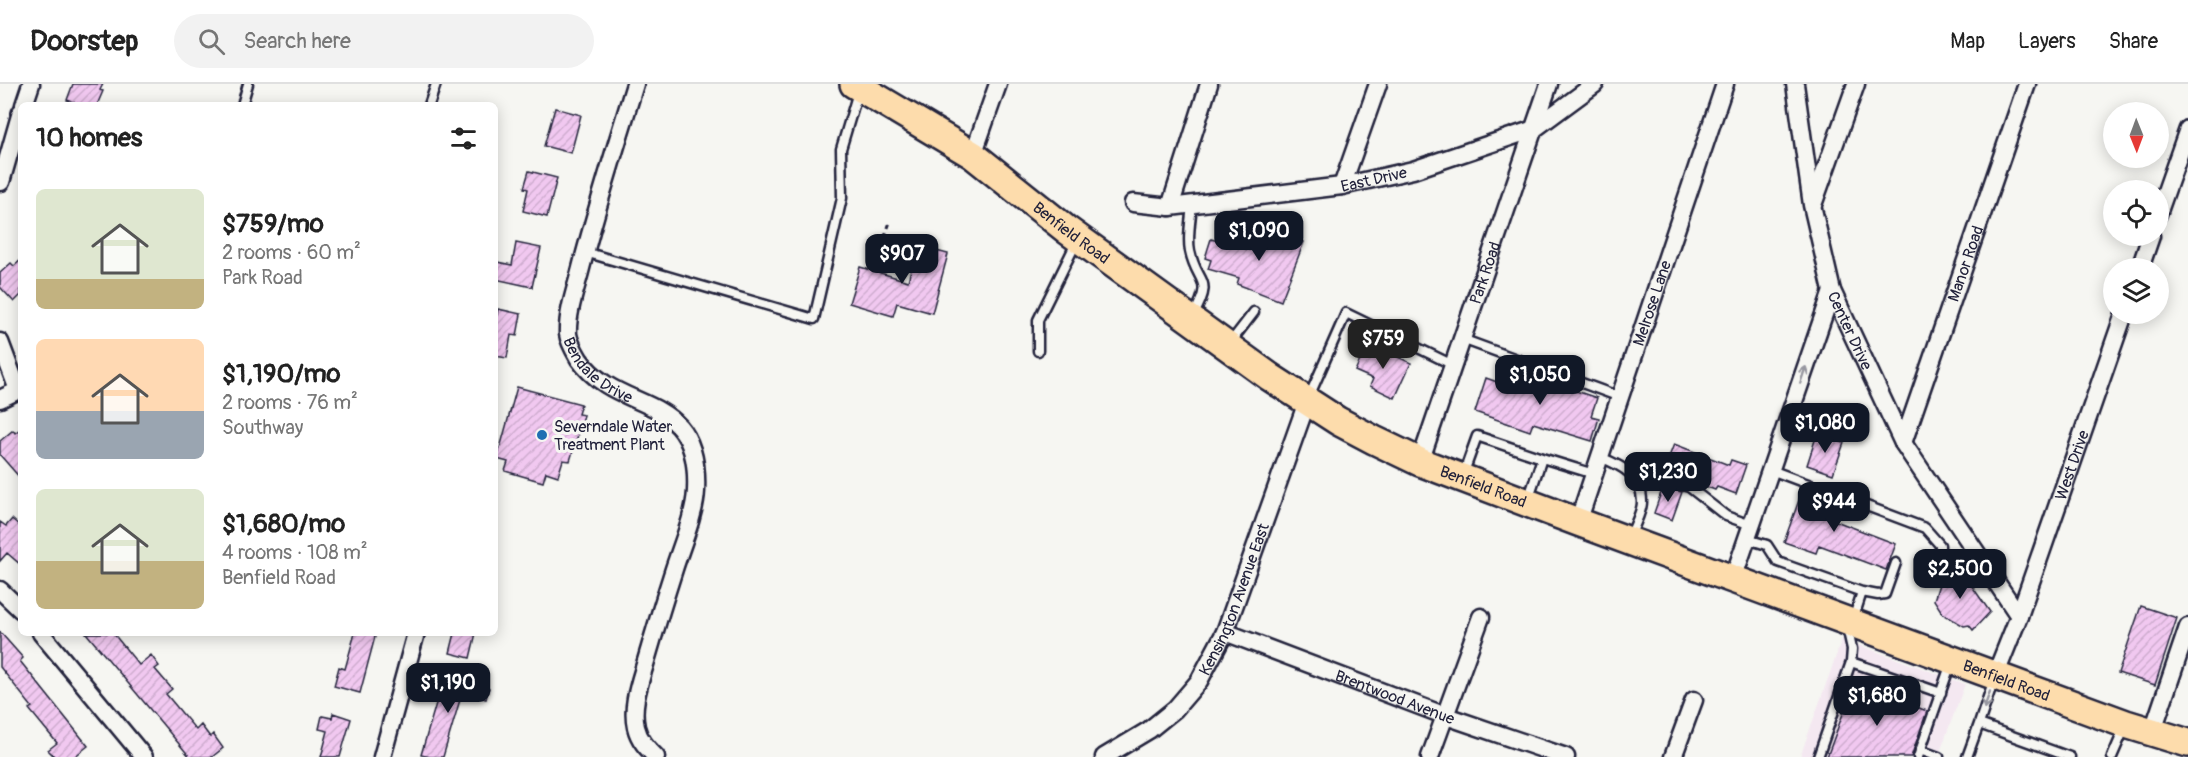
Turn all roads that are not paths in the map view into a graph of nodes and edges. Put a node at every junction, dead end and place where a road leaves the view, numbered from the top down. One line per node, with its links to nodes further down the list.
1 (32, 84): 15 (street)
2 (248, 84): 16 (lane)
3 (436, 84): 17 (lane)
4 (635, 84): 30 (street, Bendale Drive)
5 (998, 84): 21 (street)
6 (1209, 84): 28 (street)
7 (1378, 84): 24 (street)
8 (1550, 84): 19 (street, Park Road)
9 (1595, 84): 19 (street, East Drive)
10 (1725, 84): 42 (street, Melrose Lane)
11 (1795, 84): 27 (street, Center Drive)
12 (1856, 84): 27 (street)
13 (2027, 84): 45 (street, Manor Road)
14 (857, 85): 21 (main road, Benfield Road); 30 (lane)
15 (25, 102)
16 (243, 102)
17 (430, 102)
18 (18, 122): 22 (street)
19 (1534, 129): 24 (street, East Drive); 35 (street, Park Road)
20 (2188, 129): 23 (street)
21 (973, 155): 29 (main road, Benfield Road)
22 (1, 182)
23 (2169, 183)
24 (1342, 186): 26 (street, East Drive)
25 (1133, 203): 28 (street, East Drive)
26 (1192, 204): 28 (street, East Drive); 33 (lane)
27 (1812, 205): 31 (street, Center Drive)
28 (1170, 207)
29 (1078, 237): 33 (main road, Benfield Road); 38 (lane)
30 (585, 252): 84 (street, Bendale Drive)
31 (1832, 291): 45 (street, Center Drive); 49 (street, one-way to 31)
32 (1254, 312): 37 (lane)
33 (1192, 319): 37 (main road, Benfield Road)
34 (2121, 324): 63 (street, West Drive)
35 (1462, 339): 39 (street, Park Road); 42 (lane)
36 (0, 342): 40 (street)
37 (1228, 346): 44 (main road, Benfield Road)
38 (1038, 351)
39 (1453, 365): 44 (lane); 48 (street, Park Road)
40 (18, 384)
41 (18, 390): 43 (street)
42 (1620, 397): 46 (street, Melrose Lane)
43 (0, 399)
44 (1307, 402): 48 (main road, Benfield Road); 67 (street, Kensington Avenue East)
45 (1903, 443): 63 (street, Center Drive)
46 (1600, 457): 50 (street, Melrose Lane); 52 (lane)
47 (1542, 458): 50 (lane); 51 (lane); 53 (lane)
48 (1420, 462): 51 (main road, Benfield Road)
49 (1771, 471): 55 (street); 57 (lane)
50 (1594, 474): 54 (street, Melrose Lane)
51 (1462, 478): 53 (main road, Benfield Road)
52 (1637, 480): 55 (lane); 56 (lane)
53 (1527, 503): 54 (main road, Benfield Road)
54 (1578, 522): 56 (main road, Benfield Road)
55 (1749, 532): 59 (street); 61 (lane)
56 (1628, 541): 59 (main road, Benfield Road)
57 (1940, 554)
58 (1896, 563): 61 (lane)
59 (1733, 579): 65 (main road, Benfield Road)
60 (0, 590): 62 (street)
61 (1862, 592): 65 (lane)
62 (18, 607)
63 (2019, 616): 72 (street)
64 (1480, 617): 75 (street)
65 (1848, 622): 70 (main road, Benfield Road); 71 (lane)
66 (2188, 627): 78 (street)
67 (1225, 632): 75 (street, Brentwood Avenue); 81 (street, Kensington Avenue East)
68 (43, 636): 82 (street)
69 (415, 636): 83 (street)
70 (1953, 660): 72 (main road, Benfield Road); 73 (lane)
71 (1851, 662): 73 (lane); 88 (lane)
72 (1995, 676): 76 (lane, one-way to 76); 77 (main road, Benfield Road)
73 (1941, 693): 80 (lane)
74 (1694, 700): 87 (street)
75 (1446, 716): 85 (street); 86 (street, Brentwood Avenue)
76 (1979, 724): 90 (lane); 91 (lane)
77 (2126, 724): 78 (main road, Benfield Road); 92 (lane)
78 (2152, 733): 79 (main road, Benfield Road)
79 (2188, 743)
80 (1919, 753): 89 (lane)
81 (1114, 754)
82 (144, 757)
83 (382, 757)
84 (656, 757)
85 (1430, 757)
86 (1566, 757)
87 (1673, 757)
88 (1818, 757)
89 (1939, 757)
90 (1967, 757)
91 (2070, 757)
92 (2112, 757)

